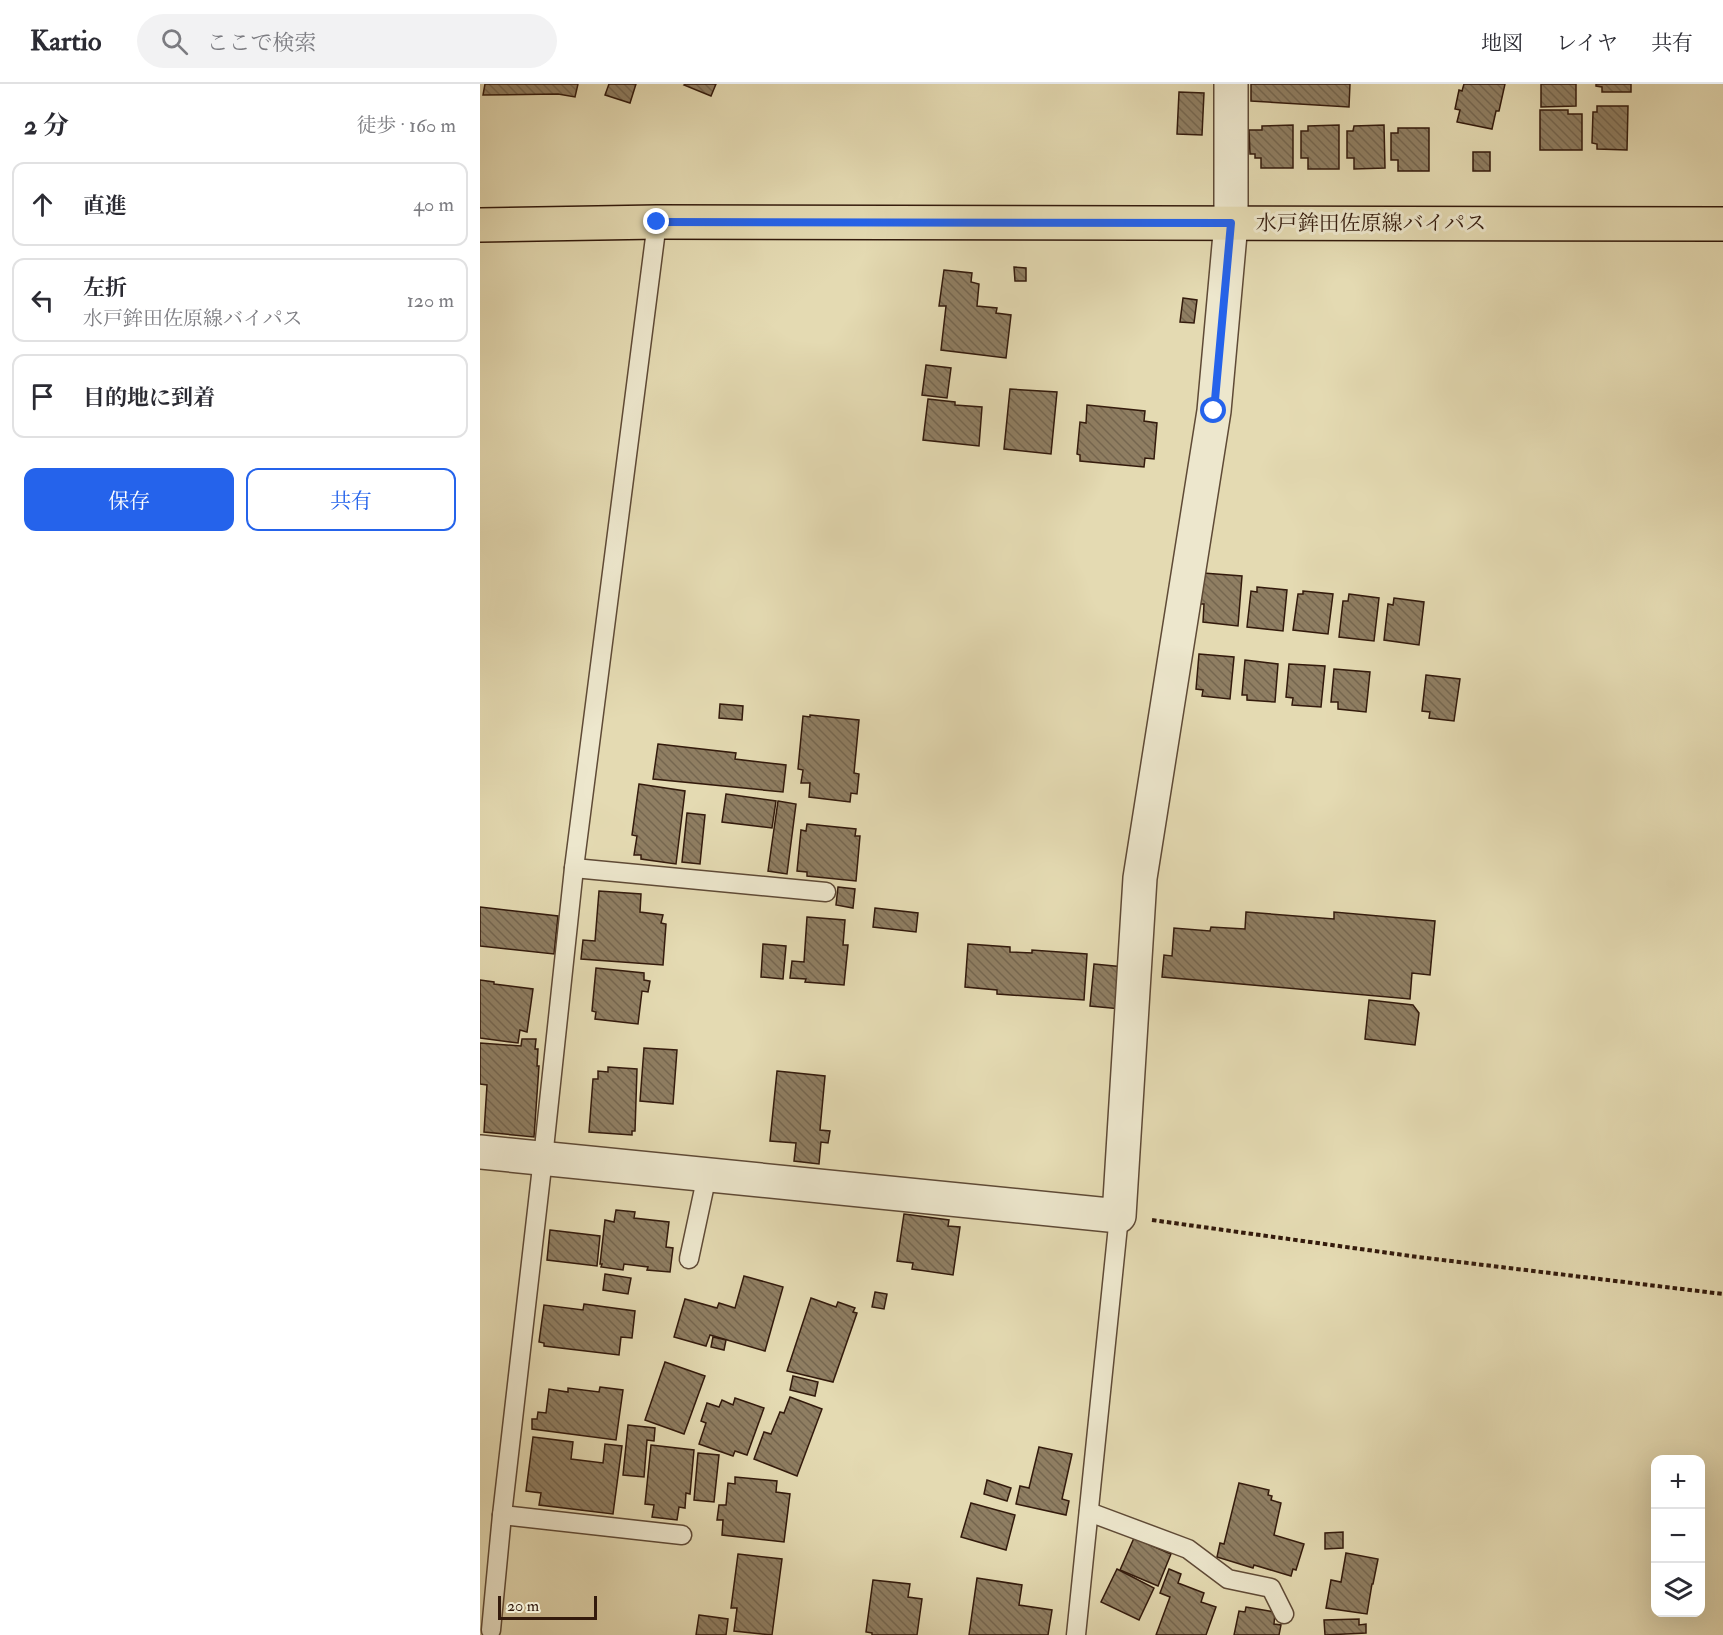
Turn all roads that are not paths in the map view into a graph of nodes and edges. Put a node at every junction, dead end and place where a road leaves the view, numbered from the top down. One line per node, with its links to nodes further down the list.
1 (1231, 84): 3 (street)
2 (657, 222): 3 (main road, 水戸鉾田佐原線バイパス); 5 (main road, 水戸鉾田佐原線バイパス); 6 (lane)
3 (1231, 223): 4 (main road, 水戸鉾田佐原線バイパス); 11 (street)
4 (1723, 224)
5 (480, 225)
6 (574, 868): 7 (lane); 9 (lane)
7 (826, 892)
8 (480, 1152): 9 (street)
9 (543, 1158): 10 (street); 14 (lane)
10 (706, 1175): 11 (street); 12 (lane)
11 (1119, 1216): 13 (lane)
12 (689, 1259)
13 (1089, 1512): 16 (lane); 18 (lane)
14 (502, 1515): 15 (lane); 17 (lane)
15 (682, 1535)
16 (1284, 1614)
17 (491, 1630)
18 (1076, 1635)

